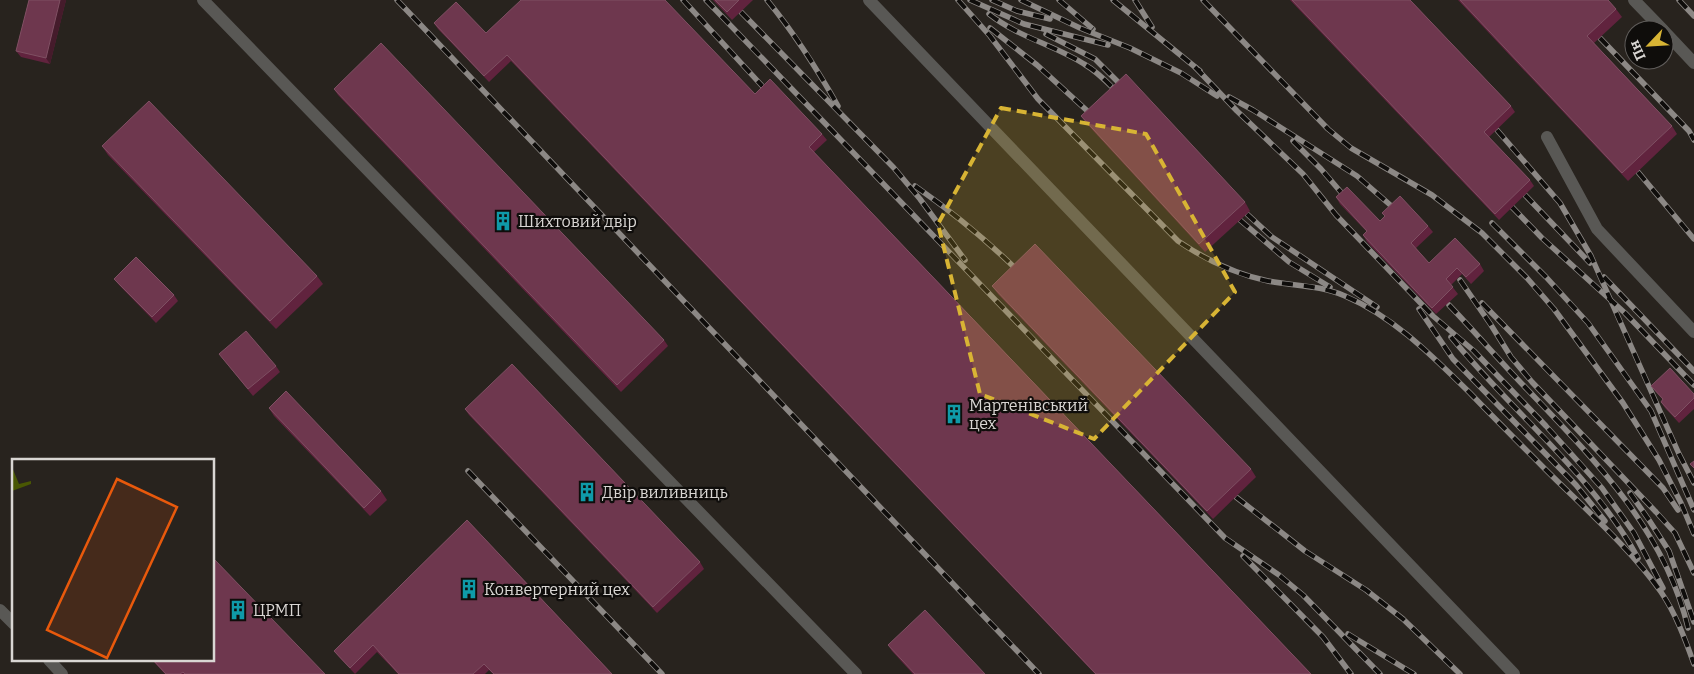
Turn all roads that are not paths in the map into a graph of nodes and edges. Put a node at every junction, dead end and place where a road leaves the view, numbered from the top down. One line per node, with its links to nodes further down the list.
1 (203, 0): 13 (lane)
2 (869, 0): 14 (lane)
3 (1634, 0): 4 (lane)
4 (1653, 20)
5 (1674, 42): 6 (lane)
6 (1694, 63)
7 (1547, 137): 8 (lane)
8 (1694, 332)
9 (0, 610): 10 (lane)
10 (12, 622)
11 (51, 662): 12 (lane)
12 (62, 674)
13 (856, 674)
14 (1514, 674)

